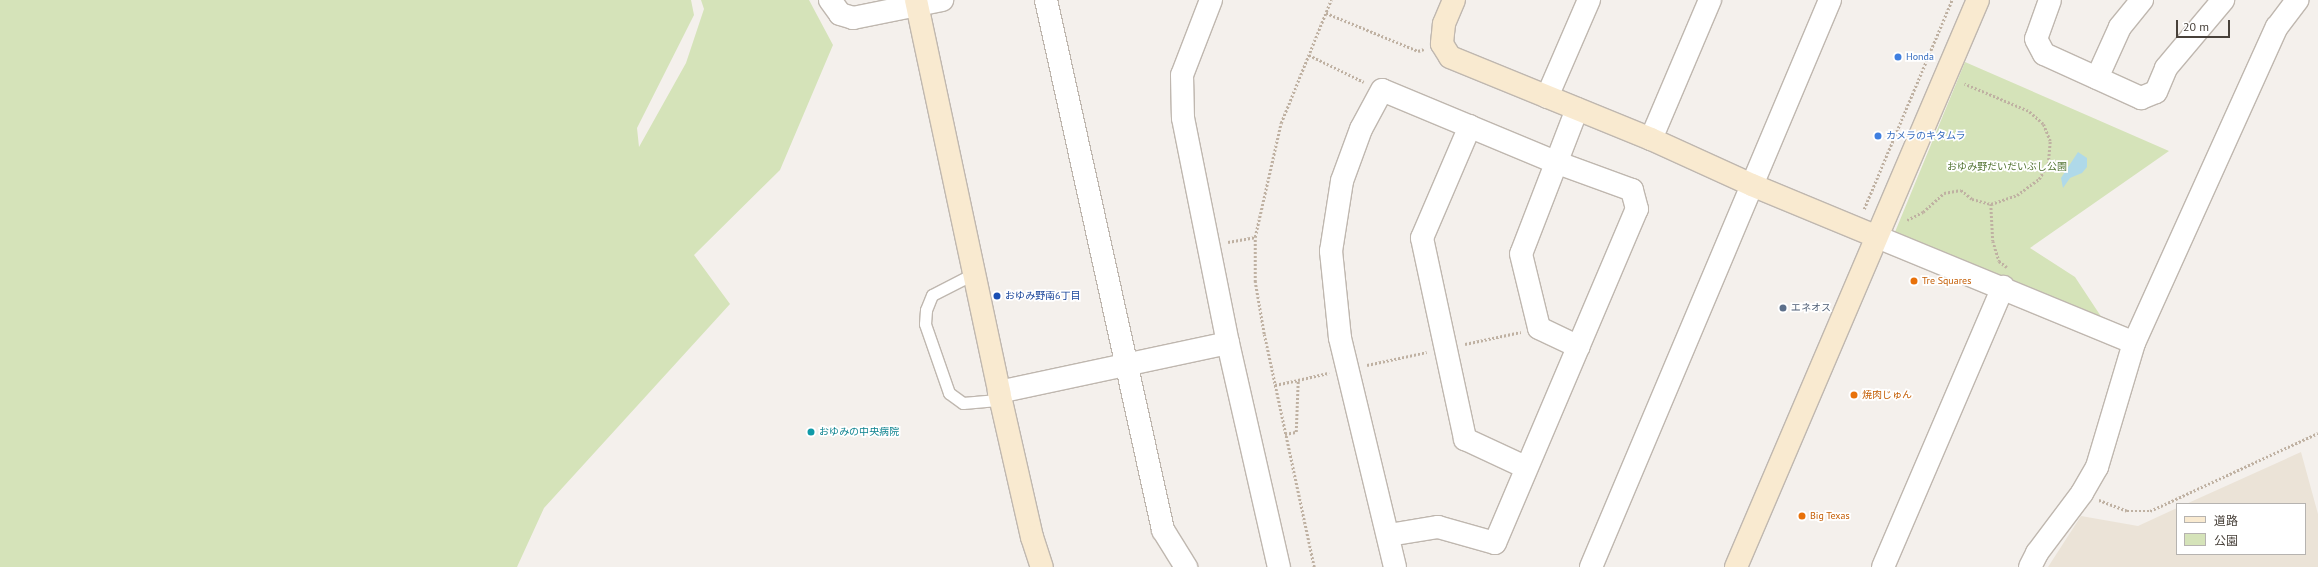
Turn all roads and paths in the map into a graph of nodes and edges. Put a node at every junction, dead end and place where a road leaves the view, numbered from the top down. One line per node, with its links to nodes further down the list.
1 (830, 0): 15 (street)
2 (942, 0): 15 (street)
3 (1046, 0): 41 (street)
4 (1211, 0): 33 (street)
5 (1332, 0): 17 (path)
6 (1454, 0): 18 (street)
7 (1589, 0): 23 (street)
8 (1710, 0): 26 (street)
9 (1830, 0): 28 (street)
10 (1952, 0): 31 (path)
11 (1978, 0): 20 (street)
12 (2050, 0): 21 (street)
13 (2142, 0): 21 (street)
14 (2223, 0): 21 (street)
15 (916, 3): 34 (street)
16 (2288, 3): 38 (street)
17 (1326, 13): 18 (path); 19 (path)
18 (1442, 44): 23 (street)
19 (1309, 56): 22 (path); 32 (path)
20 (1945, 76): 29 (path); 31 (street)
21 (2098, 78)
22 (1382, 90): 25 (street); 42 (street)
23 (1547, 97): 24 (street)
24 (1577, 109): 26 (street); 27 (street)
25 (1470, 126): 27 (street); 40 (street)
26 (1651, 139): 28 (street)
27 (1555, 162): 36 (street); 39 (street)
28 (1752, 185): 31 (street); 56 (street)
29 (1991, 204): 31 (path); 35 (path)
30 (1859, 211): 31 (path)
31 (1875, 221): 35 (street); 57 (street)
32 (1255, 237): 33 (path); 44 (path)
33 (1209, 246): 37 (street)
34 (975, 273): 45 (street); 45 (lane)
35 (2007, 279): 38 (street); 58 (street)
36 (1539, 328): 39 (street); 40 (path)
37 (1228, 343): 41 (street); 53 (street)
38 (2134, 343): 49 (street)
39 (1579, 347): 48 (street)
40 (1445, 348): 42 (path); 48 (street)
41 (1128, 364): 45 (street); 52 (street)
42 (1348, 369): 43 (path); 50 (street)
43 (1298, 380): 44 (path); 47 (path)
44 (1275, 385): 47 (path)
45 (999, 396): 51 (street)
46 (2318, 433): 49 (path)
47 (1285, 434): 54 (path)
48 (1525, 467): 50 (street)
49 (2082, 493): 59 (street)
50 (1389, 535): 55 (street)
51 (1042, 567)
52 (1186, 567)
53 (1279, 567)
54 (1314, 567)
55 (1395, 567)
56 (1591, 567)
57 (1736, 567)
58 (1882, 567)
59 (2030, 567)

